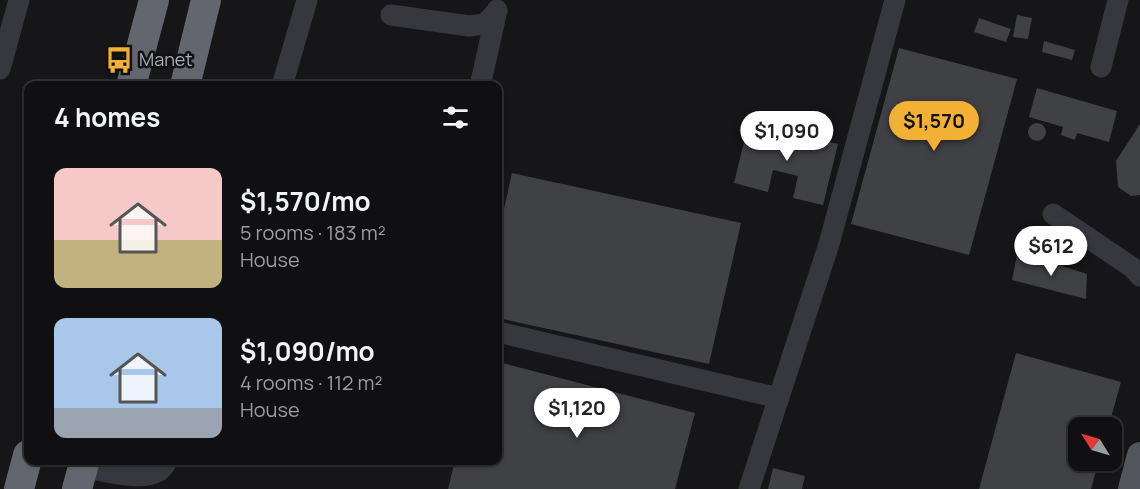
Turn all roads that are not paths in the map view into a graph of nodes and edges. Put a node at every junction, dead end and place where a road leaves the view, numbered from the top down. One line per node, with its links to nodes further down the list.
1 (19, 0): 9 (street)
2 (154, 0): 12 (highway)
3 (206, 0): 13 (highway)
4 (307, 0): 14 (street)
5 (895, 0): 19 (street)
6 (1118, 0): 10 (street)
7 (498, 5): 8 (street); 15 (street)
8 (391, 15)
9 (5, 28): 11 (street)
10 (1101, 67)
11 (0, 69)
12 (132, 81)
13 (186, 81)
14 (283, 81)
15 (481, 81)
16 (1053, 214): 17 (street)
17 (1140, 276)
18 (502, 333): 19 (street)
19 (779, 398): 25 (street)
20 (1140, 455): 26 (main road)
21 (25, 465): 24 (highway)
22 (164, 465): 23 (street)
23 (82, 472)
24 (19, 489)
25 (749, 489)
26 (1131, 489)

